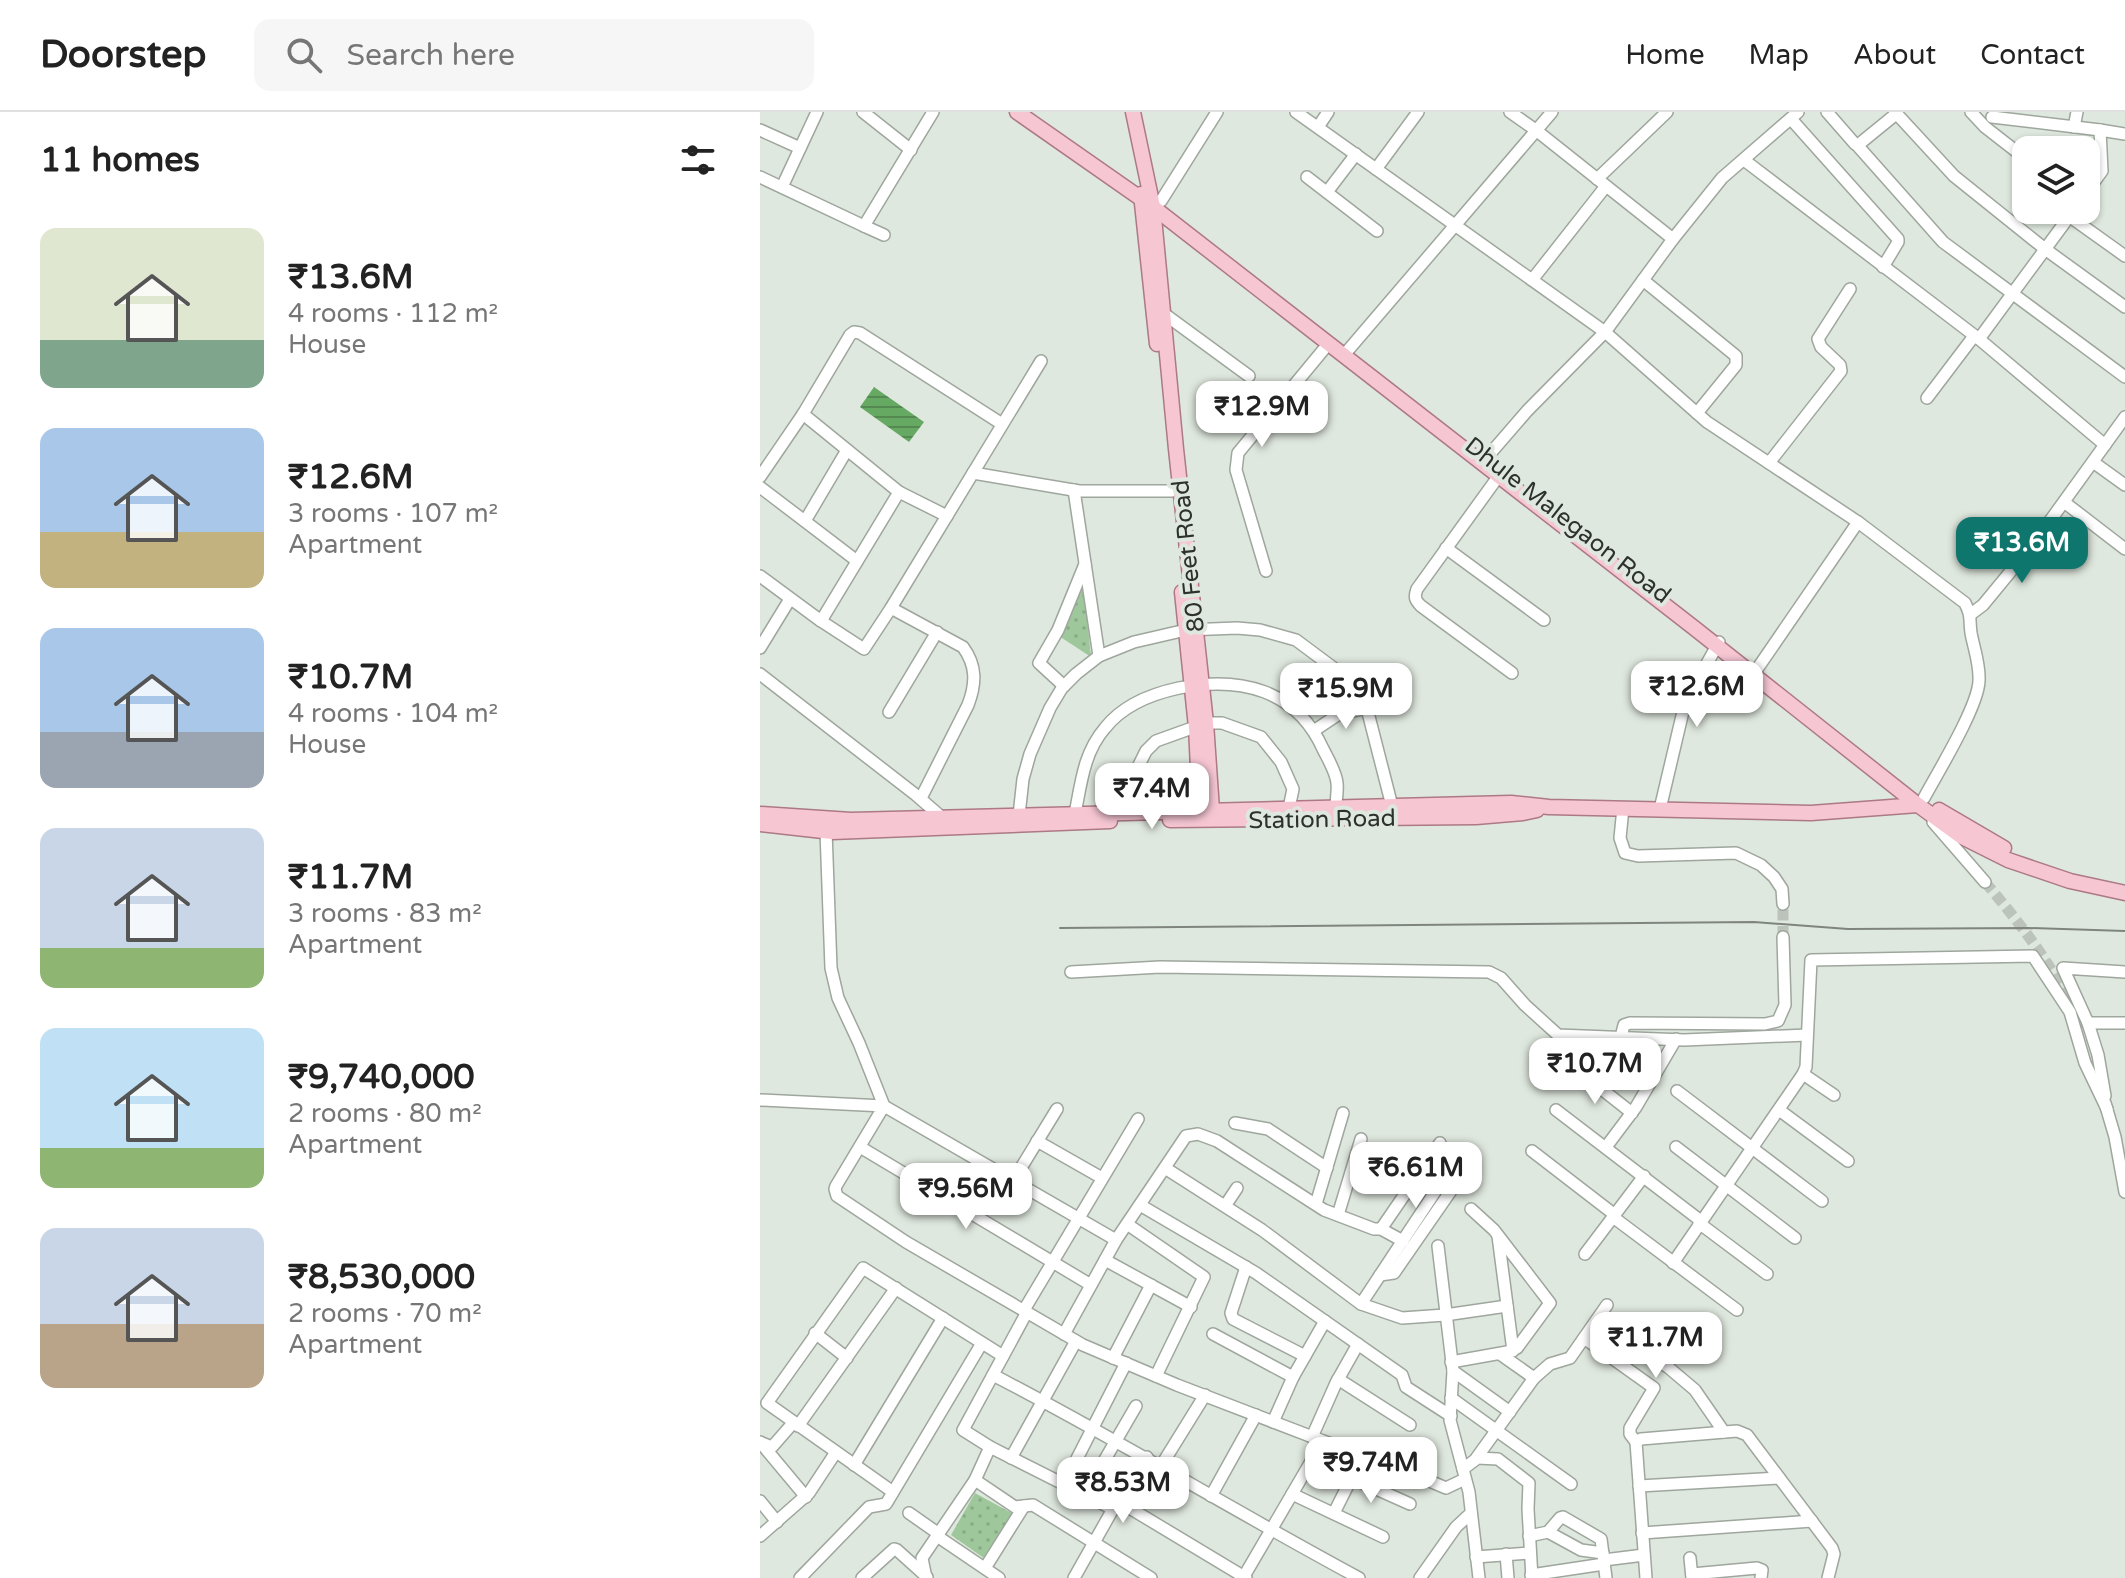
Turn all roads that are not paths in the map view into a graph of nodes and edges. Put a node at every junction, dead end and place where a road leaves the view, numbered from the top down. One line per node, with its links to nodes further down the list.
1 (817, 112): 29 (street)
2 (863, 112): 31 (street)
3 (933, 112): 31 (street)
4 (1017, 112): 41 (main road)
5 (1032, 112): 41 (main road, Dhule Malegaon Road)
6 (1126, 112): 41 (main road, 80 Feet Road)
7 (1133, 112): 41 (main road, 80 Feet Road)
8 (1217, 112): 41 (street)
9 (1296, 112): 21 (street)
10 (1328, 112): 21 (street)
11 (1418, 112): 34 (street)
12 (1510, 112): 25 (street)
13 (1552, 112): 25 (street)
14 (1667, 112): 38 (street)
15 (1827, 112): 28 (street)
16 (1971, 112): 26 (street)
17 (2077, 112): 22 (street)
18 (1895, 113): 28 (street); 49 (street)
19 (1795, 115): 33 (street); 51 (street)
20 (1993, 115): 22 (street); 26 (street)
21 (1318, 127): 32 (street)
22 (2074, 127): 24 (street)
23 (760, 130): 29 (street)
24 (2100, 130): 27 (street); 35 (street)
25 (1537, 131): 38 (street); 45 (street)
26 (1990, 131): 30 (street)
27 (2125, 134)
28 (1857, 145): 55 (street)
29 (800, 148): 39 (street)
30 (2012, 148)
31 (911, 150): 44 (street)
32 (1356, 154): 34 (street); 40 (street)
33 (1744, 160): 48 (street); 51 (street)
34 (1376, 169): 45 (street)
35 (2100, 174)
36 (760, 177): 39 (street)
37 (1307, 177): 40 (street)
38 (1602, 182): 48 (street); 52 (street)
39 (782, 187): 44 (street)
40 (1327, 192): 46 (street)
41 (1149, 197): 57 (main road, 80 Feet Road); 60 (main road); 61 (main road, Dhule Malegaon Road); 81 (main road, 80 Feet Road)
42 (2064, 224): 49 (street)
43 (2086, 224): 50 (street)
44 (864, 226): 47 (street)
45 (1457, 226): 52 (street); 61 (street)
46 (1377, 231)
47 (884, 235)
48 (1673, 239): 53 (street)
49 (2045, 249): 55 (street); 56 (street)
50 (2125, 256)
51 (1883, 267): 59 (street)
52 (1532, 280): 58 (street)
53 (1643, 280): 58 (street); 66 (street)
54 (1850, 289): 74 (street)
55 (2013, 293): 59 (street); 64 (street)
56 (2125, 307)
57 (1163, 313): 63 (street); 98 (main road, 80 Feet Road)
58 (1605, 332): 66 (street); 72 (street)
59 (1976, 338): 65 (street); 70 (street)
60 (1329, 343): 61 (main road); 91 (street)
61 (1347, 352): 72 (main road, Dhule Malegaon Road)
62 (1041, 361): 69 (street)
63 (1249, 376)
64 (2125, 377)
65 (1927, 398)
66 (1697, 413): 74 (street)
67 (803, 414): 69 (street); 71 (street); 77 (street)
68 (2125, 417): 70 (street)
69 (1002, 424): 75 (street)
70 (2105, 445): 73 (street)
71 (847, 450): 82 (street); 85 (street)
72 (1485, 460): 76 (main road, Dhule Malegaon Road)
73 (2093, 462): 78 (street); 83 (street)
74 (1769, 463): 86 (street)
75 (973, 473): 80 (street); 84 (street)
76 (1501, 473): 87 (street); 100 (main road, Dhule Malegaon Road)
77 (760, 477)
78 (2125, 485)
79 (760, 487): 85 (street)
80 (1074, 490): 81 (street); 90 (street)
81 (1172, 491): 98 (main road, 80 Feet Road)
82 (899, 492): 84 (street); 89 (street)
83 (2064, 502): 88 (street); 95 (street)
84 (947, 516): 94 (street)
85 (805, 521): 89 (street)
86 (1858, 522): 95 (street); 104 (street)
87 (1446, 548): 96 (street); 103 (street)
88 (2125, 549)
89 (857, 561): 97 (street)
90 (1086, 563): 102 (street); 107 (street)
91 (1266, 571)
92 (760, 576): 93 (street)
93 (790, 599): 97 (street); 101 (street)
94 (891, 608): 97 (street); 99 (street)
95 (1971, 614): 113 (street)
96 (1544, 620)
97 (821, 621)
98 (1191, 630): 102 (street); 106 (main road, 80 Feet Road); 108 (street)
99 (937, 632): 109 (street); 112 (street)
100 (1718, 643): 104 (main road, Dhule Malegaon Road); 119 (street)
101 (760, 648)
102 (1099, 656): 107 (street)
103 (1512, 673)
104 (1755, 673): 113 (main road, Dhule Malegaon Road)
105 (760, 674): 112 (street)
106 (1197, 685): 110 (main road, 80 Feet Road); 111 (street); 123 (street)
107 (1064, 686): 124 (street)
108 (1367, 708): 111 (street); 114 (street)
109 (889, 712)
110 (1201, 725): 117 (street); 120 (main road, 80 Feet Road); 121 (street)
111 (1315, 730): 115 (street)
112 (921, 798): 125 (street)
113 (1921, 802): 119 (main road, Station Road); 128 (street); 129 (main road, Dhule Malegaon Road); 130 (main road, Dhule Malegaon Road)
114 (1392, 806): 115 (main road, Station Road); 116 (main road, Station Road)
115 (1336, 807): 117 (main road, Station Road)
116 (1549, 807): 118 (main road, Station Road); 125 (main road, Station Road)
117 (1289, 808): 120 (main road, Station Road)
118 (1623, 808): 119 (main road, Station Road); 131 (street)
119 (1660, 809)
120 (1206, 810): 121 (main road, Station Road)
121 (1129, 812): 123 (main road, Station Road)
122 (760, 814): 125 (main road, Station Road)
123 (1075, 814): 124 (main road, Station Road)
124 (1019, 815): 125 (main road, Station Road)
125 (947, 822): 127 (main road, Station Road)
126 (760, 824): 127 (main road, Station Road)
127 (826, 831): 145 (street)
128 (1985, 882)
129 (2125, 886)
130 (2125, 893)
131 (1783, 904)
132 (1783, 937): 138 (street)
133 (1071, 972): 138 (street)
134 (2125, 972): 136 (street)
135 (2125, 1023): 136 (street)
136 (2085, 1028): 147 (street)
137 (1807, 1035): 139 (street); 141 (street); 147 (street)
138 (1621, 1037): 139 (street)
139 (1676, 1039): 151 (street)
140 (1580, 1072): 151 (street)
141 (1803, 1074): 143 (street); 149 (street)
142 (1677, 1091): 160 (street)
143 (1834, 1095)
144 (760, 1100): 145 (street)
145 (884, 1106): 157 (street); 169 (street)
146 (1057, 1109): 155 (street)
147 (2107, 1109): 171 (street)
148 (1556, 1110): 158 (street)
149 (1779, 1110): 160 (street); 163 (street)
150 (1343, 1113): 165 (street)
151 (1632, 1113): 158 (street)
152 (1138, 1119): 168 (street)
153 (1235, 1123): 165 (street)
154 (1361, 1139): 178 (street)
155 (1037, 1141): 168 (street); 169 (street)
156 (1440, 1143): 183 (street)
157 (860, 1147): 191 (street); 204 (street)
158 (1606, 1147): 167 (street)
159 (1676, 1147): 170 (street)
160 (1752, 1148): 170 (street); 173 (street)
161 (1532, 1151): 179 (street)
162 (1458, 1157): 187 (street)
163 (1848, 1161)
164 (1165, 1168): 174 (street); 175 (street); 176 (street)
165 (1327, 1168): 174 (street)
166 (1466, 1169): 195 (street)
167 (1644, 1176): 179 (street); 181 (street)
168 (1102, 1178): 180 (street)
169 (1013, 1181): 180 (street)
170 (1726, 1185): 181 (street); 185 (street)
171 (2125, 1187)
172 (1237, 1188): 176 (street)
173 (1822, 1201)
174 (1316, 1204): 178 (street)
175 (1140, 1205): 182 (street); 193 (street)
176 (1225, 1206): 199 (street)
177 (1471, 1209): 184 (street)
178 (1338, 1215): 183 (street)
179 (1614, 1216): 189 (street); 192 (street)
180 (1077, 1218): 186 (street); 191 (street)
181 (1700, 1222): 192 (street); 194 (street)
182 (1127, 1224): 186 (street); 202 (street)
183 (1381, 1229): 187 (street)
184 (1498, 1235): 201 (street); 216 (street)
185 (1795, 1238)
186 (1116, 1240): 190 (street)
187 (1403, 1241): 195 (street)
188 (1438, 1246): 205 (street)
189 (1585, 1254)
190 (1105, 1260): 196 (street); 197 (street)
191 (1051, 1262): 196 (street); 204 (street)
192 (1673, 1263): 203 (street)
193 (1246, 1267): 208 (street); 219 (street)
194 (1767, 1274)
195 (1380, 1275): 199 (street)
196 (1091, 1285): 210 (street)
197 (1151, 1285): 202 (street); 221 (street)
198 (896, 1288): 206 (street); 209 (street); 220 (street)
199 (1361, 1304): 205 (street)
200 (1607, 1305): 207 (street)
201 (1507, 1306): 205 (street); 216 (street)
202 (1191, 1307): 225 (street)
203 (1737, 1310)
204 (1025, 1311): 210 (street); 218 (street)
205 (1445, 1315): 223 (street)
206 (943, 1318): 214 (street); 251 (street)
207 (1597, 1320): 212 (street); 241 (street)
208 (1325, 1321): 215 (street); 219 (street)
209 (815, 1333): 220 (street); 237 (street)
210 (1064, 1334): 213 (street)
211 (1213, 1334): 226 (street)
212 (1584, 1338): 227 (street); 245 (street)
213 (1076, 1341): 221 (street); 231 (street)
214 (982, 1343): 218 (street); 260 (street)
215 (1358, 1344): 228 (street); 235 (street)
216 (1513, 1351): 217 (street)
217 (1500, 1354): 223 (street); 227 (street)
218 (1003, 1356): 224 (street)
219 (1305, 1356): 226 (street)
220 (847, 1358): 237 (street)
221 (1113, 1358): 222 (street)
222 (1126, 1363): 225 (street); 239 (street)
223 (1452, 1367): 230 (street); 233 (street)
224 (993, 1375): 231 (street); 246 (street)
225 (1156, 1376): 229 (street)
226 (1293, 1377): 236 (street)
227 (1534, 1378): 233 (street)
228 (1338, 1379): 238 (street); 242 (street)
229 (1205, 1395): 234 (street); 252 (street)
230 (1451, 1398): 235 (street); 240 (street)
231 (1043, 1401): 239 (street); 249 (street)
232 (1136, 1406): 243 (street)
233 (1510, 1412): 240 (street)
234 (1256, 1415): 236 (street); 262 (street)
235 (1451, 1416): 253 (street)
236 (1273, 1422): 242 (street)
237 (796, 1424): 244 (street); 247 (street)
238 (1410, 1425)
239 (1092, 1428): 243 (street); 257 (street)
240 (1496, 1430): 250 (street); 258 (street)
241 (1724, 1432): 245 (street); 255 (street)
242 (1318, 1439): 253 (street); 261 (street)
243 (1117, 1441): 248 (street); 254 (street)
244 (760, 1442): 263 (street)
245 (1636, 1442): 259 (street)
246 (990, 1447): 249 (street); 256 (street)
247 (836, 1452): 251 (street); 263 (street)
248 (1147, 1457): 252 (street); 266 (street)
249 (1011, 1458): 257 (street)
250 (1477, 1458): 253 (street); 278 (street)
251 (854, 1465): 260 (street)
252 (1161, 1466): 262 (street)
253 (1464, 1474): 270 (street)
254 (1096, 1475)
255 (1779, 1478): 259 (street); 271 (street)
256 (975, 1480): 267 (street); 276 (street)
257 (1064, 1484): 266 (street)
258 (1571, 1484)
259 (1639, 1486): 275 (street)
260 (893, 1492): 290 (street)
261 (1292, 1494): 269 (street); 273 (street)
262 (1211, 1496): 273 (street)
263 (806, 1497): 272 (street)
264 (760, 1501): 272 (street)
265 (1410, 1504): 269 (street)
266 (1115, 1505): 280 (street); 296 (street)
267 (1024, 1506): 280 (street); 287 (street)
268 (909, 1513): 276 (street)
269 (1334, 1513): 279 (street)
270 (1471, 1513): 284 (street); 298 (street)
271 (1812, 1521): 275 (street); 304 (street)
272 (777, 1522): 277 (street)
273 (1271, 1531): 296 (street); 297 (street)
274 (1548, 1532): 278 (street); 286 (street); 286 (street)
275 (1642, 1533): 283 (street)
276 (938, 1535): 287 (street); 292 (street)
277 (760, 1536)
278 (1529, 1536): 281 (street)
279 (1383, 1537)
280 (1094, 1543): 294 (street); 295 (street)
281 (1530, 1553): 282 (street); 289 (street)
282 (1506, 1554): 284 (street); 300 (street)
283 (1644, 1555): 286 (street); 302 (street)
284 (1476, 1557): 299 (street)
285 (1690, 1558): 288 (street)
286 (1604, 1559): 289 (street); 301 (street)
287 (985, 1568): 293 (street)
288 (1692, 1576): 303 (street)
289 (1532, 1577)
290 (800, 1578)
291 (862, 1578): 292 (street)
292 (927, 1578)
293 (999, 1578)
294 (1074, 1578)
295 (1151, 1578)
296 (1245, 1578)
297 (1359, 1578)
298 (1420, 1578)
299 (1479, 1578)
300 (1508, 1578)
301 (1606, 1578)
302 (1646, 1578)
303 (1761, 1578)
304 (1828, 1578)

